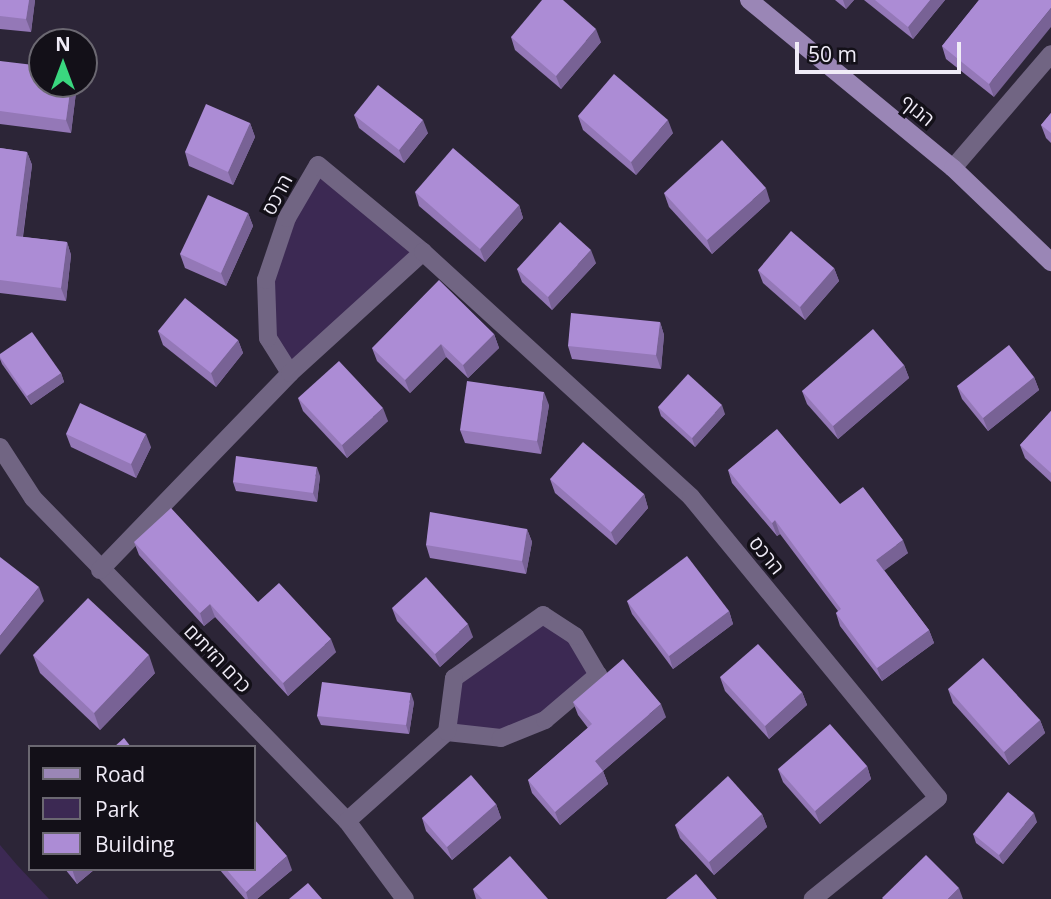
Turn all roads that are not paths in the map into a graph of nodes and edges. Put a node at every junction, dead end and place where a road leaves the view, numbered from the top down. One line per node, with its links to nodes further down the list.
1 (749, 0): 3 (street, הנוף)
2 (1051, 54): 3 (street)
3 (953, 168): 5 (street, הנוף)
4 (423, 252): 6 (street); 6 (street, הרכס); 12 (street, הרכס)
5 (1051, 262)
6 (290, 373): 8 (street)
7 (0, 447): 8 (street, כרם הזיתים)
8 (100, 570): 10 (street, כרם הזיתים)
9 (447, 732): 9 (street); 10 (street)
10 (347, 821): 11 (street, כרם הזיתים)
11 (405, 899)
12 (813, 899)

